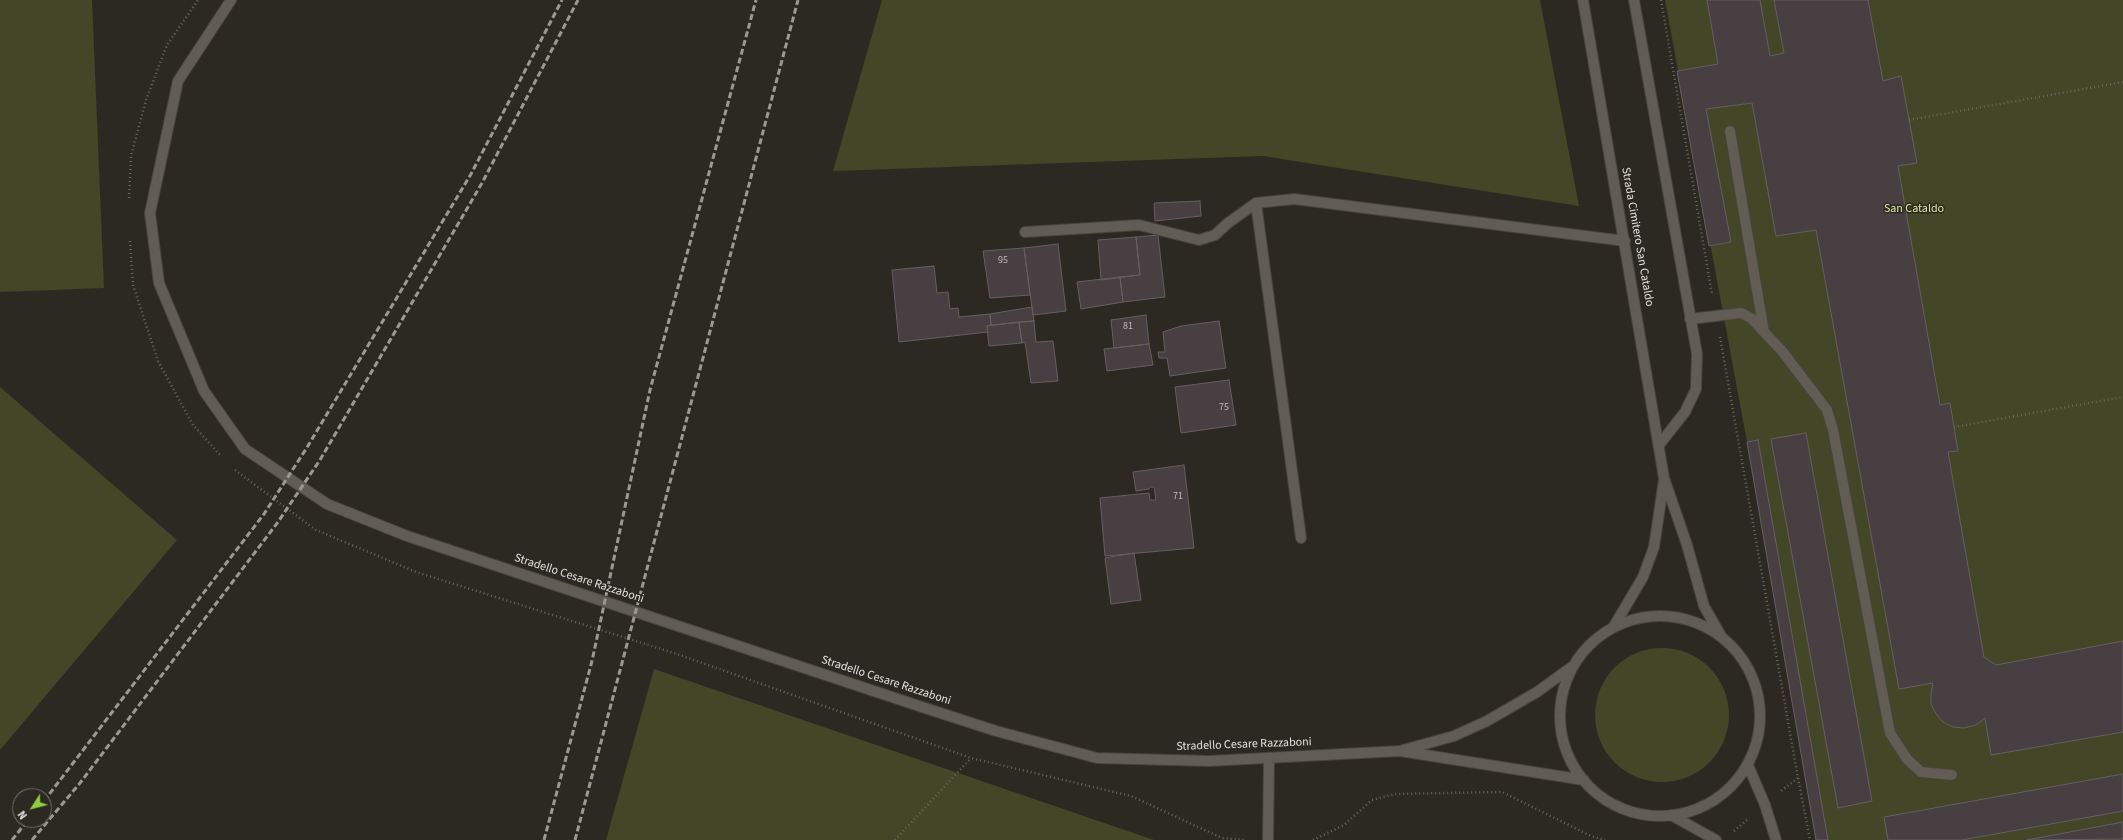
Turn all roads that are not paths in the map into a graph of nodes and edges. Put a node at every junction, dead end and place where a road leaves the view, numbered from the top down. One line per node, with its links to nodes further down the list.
1 (231, 0): 17 (street, Stradello Cesare Razzaboni)
2 (1583, 0): 7 (street, Strada Cimitero San Cataldo)
3 (1634, 0): 8 (street)
4 (1730, 131): 9 (street)
5 (1256, 203): 6 (street); 7 (street); 12 (street)
6 (1025, 232)
7 (1625, 241): 10 (street, Strada Cimitero San Cataldo)
8 (1690, 319): 9 (street); 10 (street)
9 (1764, 332): 19 (street)
10 (1659, 445): 11 (street, Strada Cimitero San Cataldo)
11 (1664, 478): 13 (street, Strada Cimitero San Cataldo); 14 (street, Strada Cimitero San Cataldo)
12 (1301, 538)
13 (1614, 626): 14 (street); 15 (street)
14 (1721, 636): 18 (street)
15 (1573, 666): 16 (street, Stradello Cesare Razzaboni); 20 (street)
16 (1400, 751): 17 (street, Stradello Cesare Razzaboni); 20 (street, Stradello Cesare Razzaboni)
17 (1269, 758): 22 (street)
18 (1748, 765): 21 (street); 24 (street)
19 (1952, 775)
20 (1584, 780): 21 (street)
21 (1671, 815): 23 (street)
22 (1268, 840)
23 (1716, 840)
24 (1776, 840)

